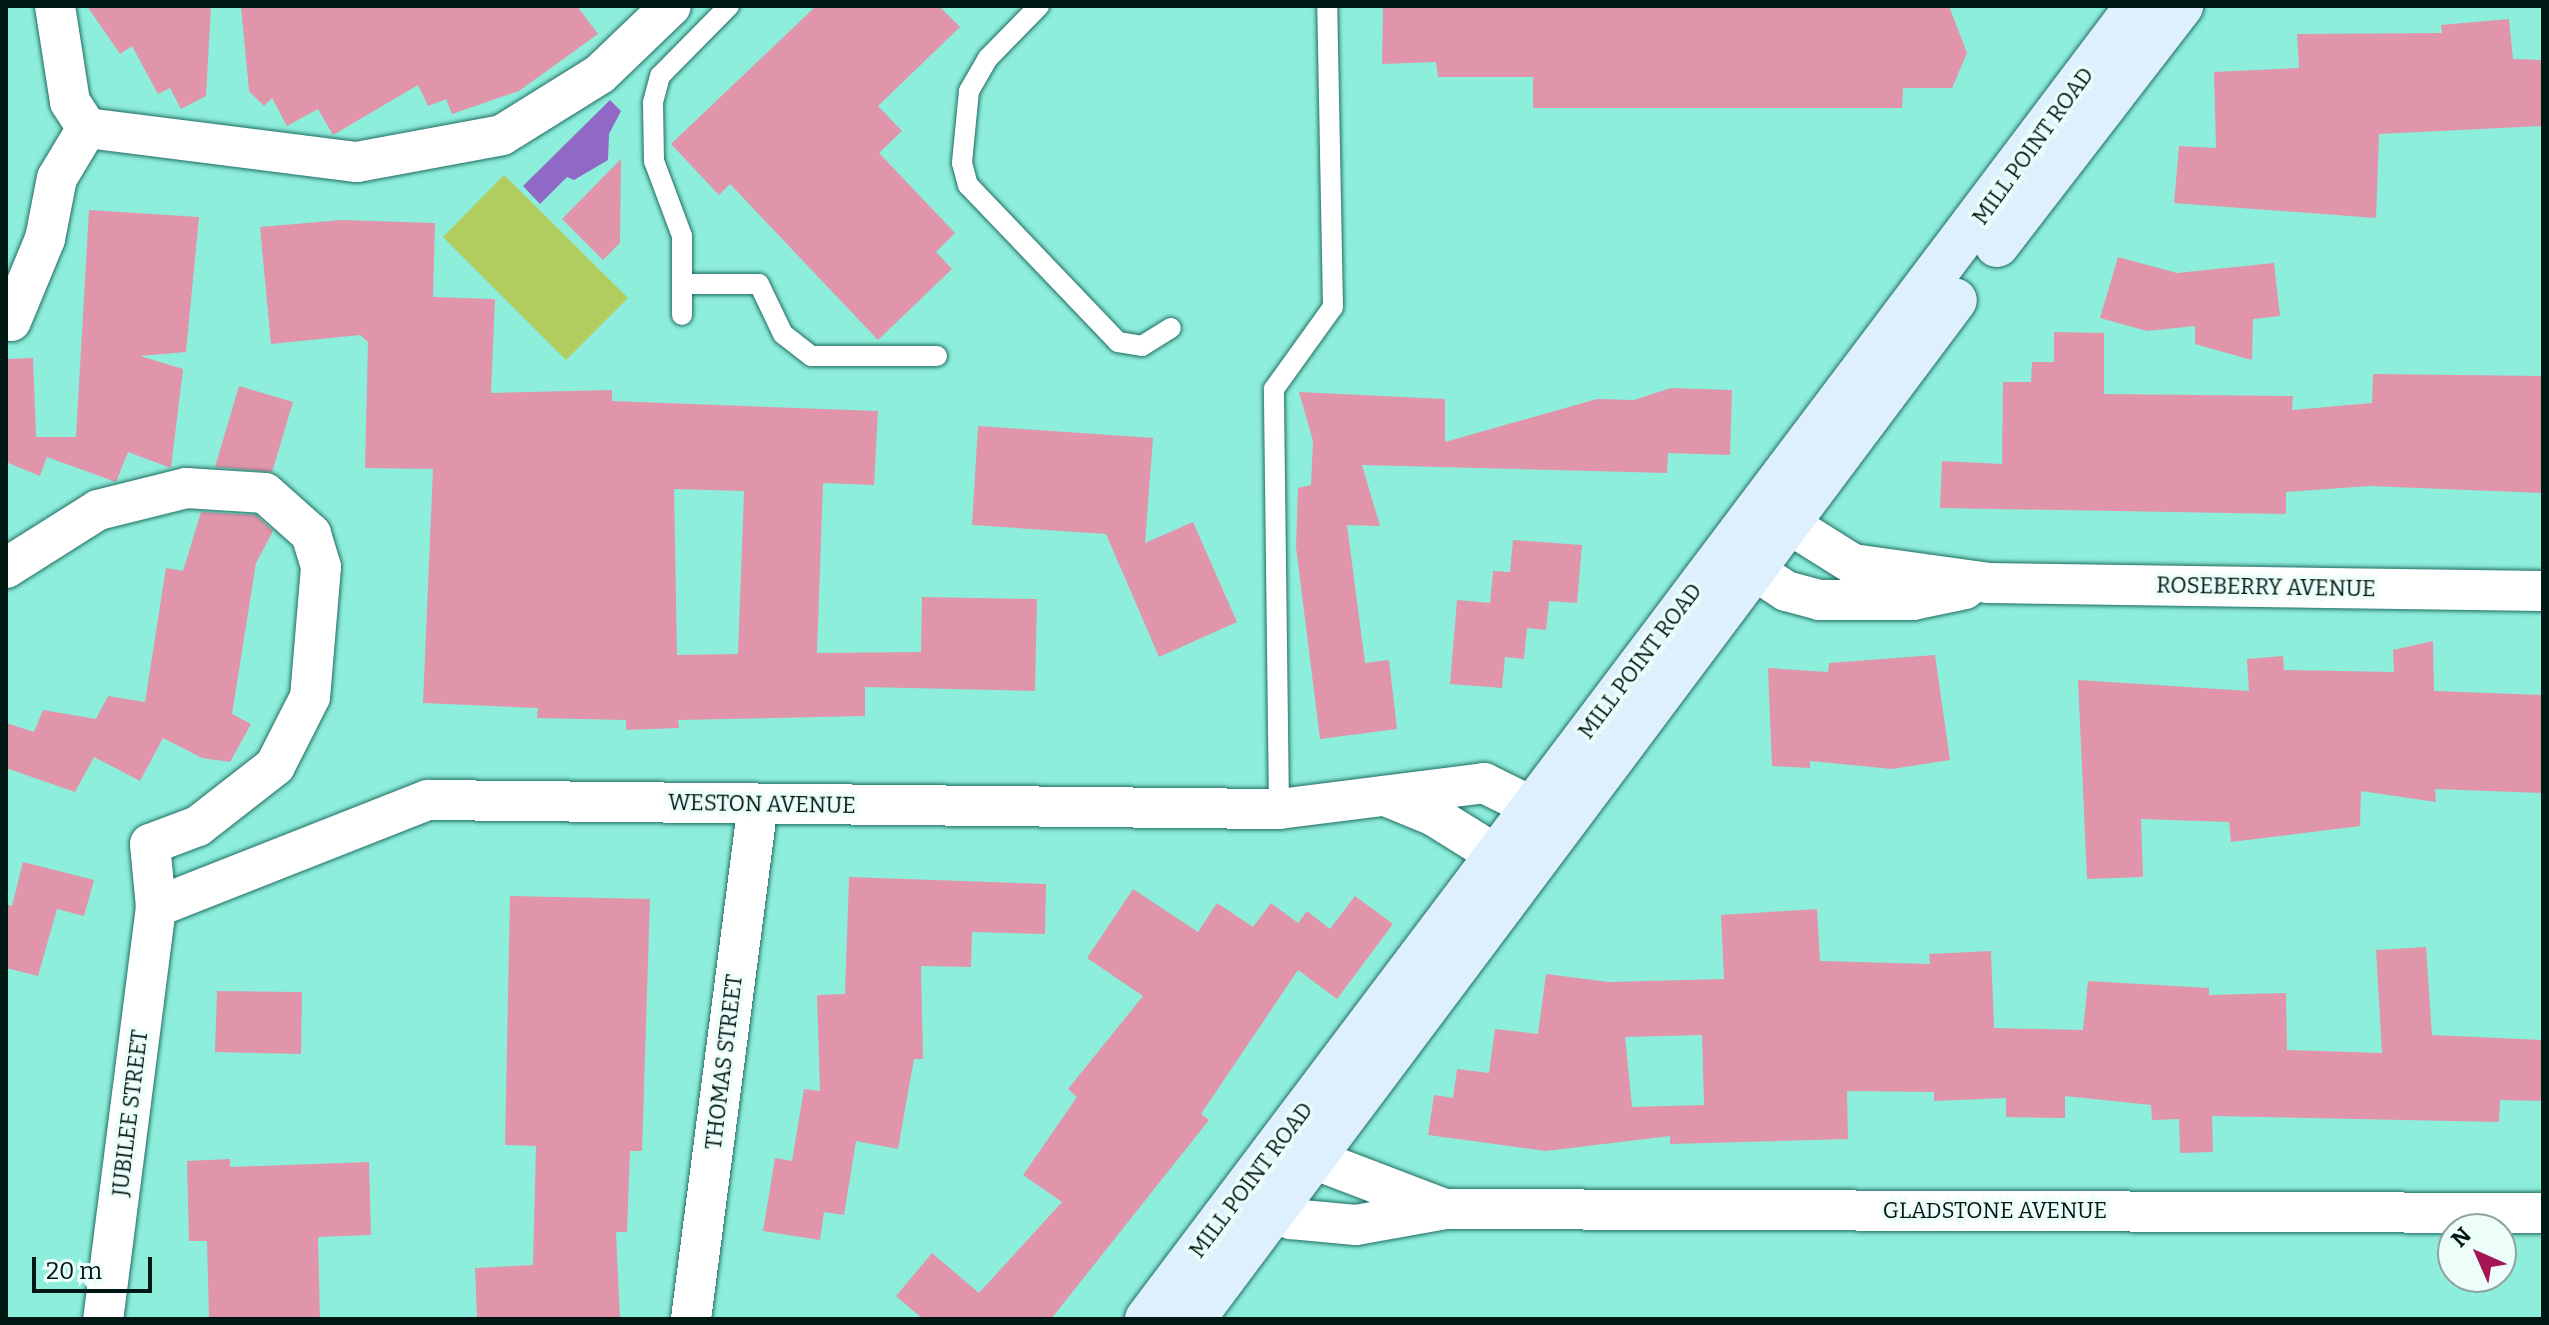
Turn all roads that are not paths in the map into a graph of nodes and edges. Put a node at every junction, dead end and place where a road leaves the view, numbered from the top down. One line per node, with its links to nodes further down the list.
1 (55, 6): 8 (street)
2 (671, 6): 8 (street)
3 (729, 6): 9 (lane)
4 (1039, 6): 12 (lane)
5 (1327, 6): 21 (lane)
6 (2137, 6): 14 (main road, MILL POINT ROAD)
7 (2181, 6): 14 (main road, MILL POINT ROAD)
8 (87, 128): 11 (street)
9 (682, 284): 10 (lane); 13 (lane)
10 (682, 315)
11 (11, 321)
12 (1171, 328)
13 (937, 356)
14 (1773, 515): 15 (main road, MILL POINT ROAD); 17 (street, ROSEBERRY AVENUE)
15 (1740, 561): 17 (street, ROSEBERRY AVENUE); 22 (main road, MILL POINT ROAD)
16 (6, 568): 24 (street, JUBILEE STREET)
17 (1988, 583): 18 (street, ROSEBERRY AVENUE)
18 (2543, 591)
19 (1388, 797): 21 (street, WESTON AVENUE); 22 (street, WESTON AVENUE); 23 (street)
20 (758, 804): 21 (street, WESTON AVENUE); 24 (street, WESTON AVENUE); 30 (street, THOMAS STREET)
21 (1279, 809)
22 (1550, 814): 23 (main road, MILL POINT ROAD)
23 (1513, 865): 25 (main road, MILL POINT ROAD)
24 (156, 907): 29 (street, JUBILEE STREET)
25 (1295, 1154): 26 (main road, MILL POINT ROAD); 27 (street, GLADSTONE AVENUE)
26 (1258, 1203): 27 (street, GLADSTONE AVENUE); 31 (main road, MILL POINT ROAD); 32 (main road, MILL POINT ROAD)
27 (1446, 1209): 28 (street, GLADSTONE AVENUE)
28 (2543, 1213)
29 (103, 1319)
30 (691, 1319)
31 (1147, 1319)
32 (1193, 1319)

